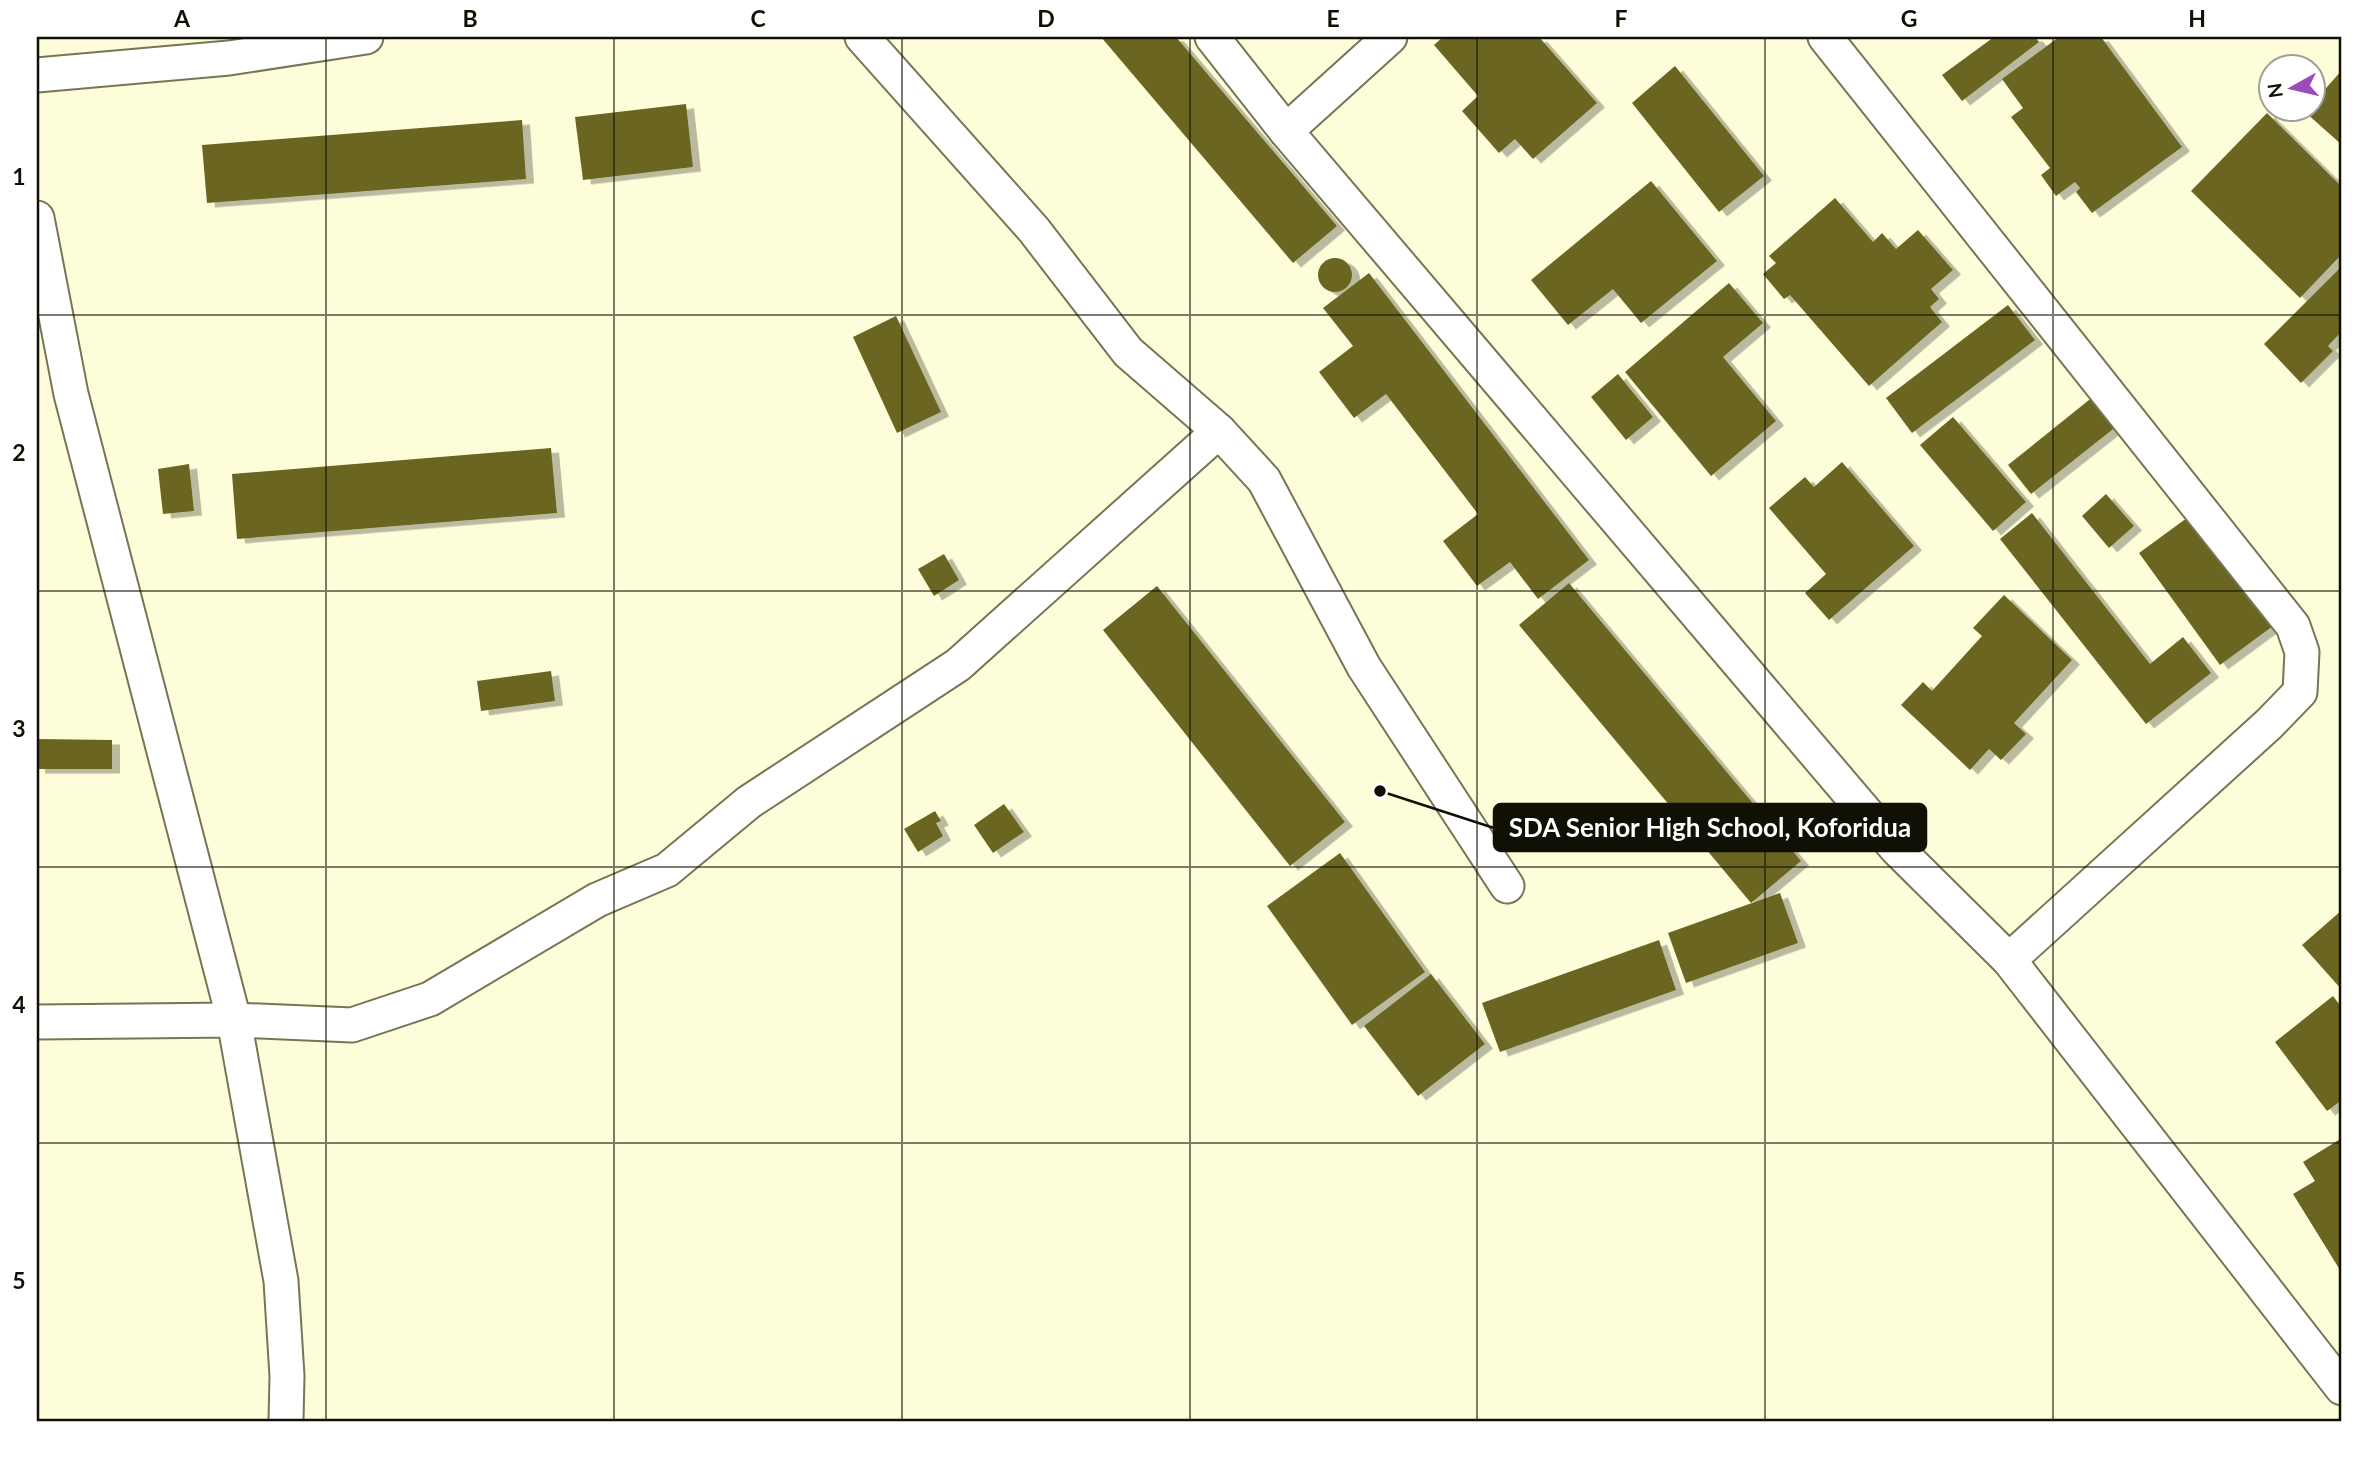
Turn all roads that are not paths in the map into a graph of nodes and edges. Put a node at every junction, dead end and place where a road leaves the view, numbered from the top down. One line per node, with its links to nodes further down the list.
1 (366, 37): 6 (street)
2 (862, 37): 10 (street)
3 (1212, 37): 8 (street)
4 (1390, 37): 8 (street)
5 (1825, 37): 12 (street)
6 (228, 47): 7 (street)
7 (37, 75)
8 (1286, 131): 12 (street)
9 (37, 218): 13 (street)
10 (1219, 431): 11 (street); 13 (street)
11 (1507, 886)
12 (2009, 960): 15 (street)
13 (234, 1020): 14 (street); 16 (street)
14 (37, 1022)
15 (2342, 1388)
16 (286, 1421)

